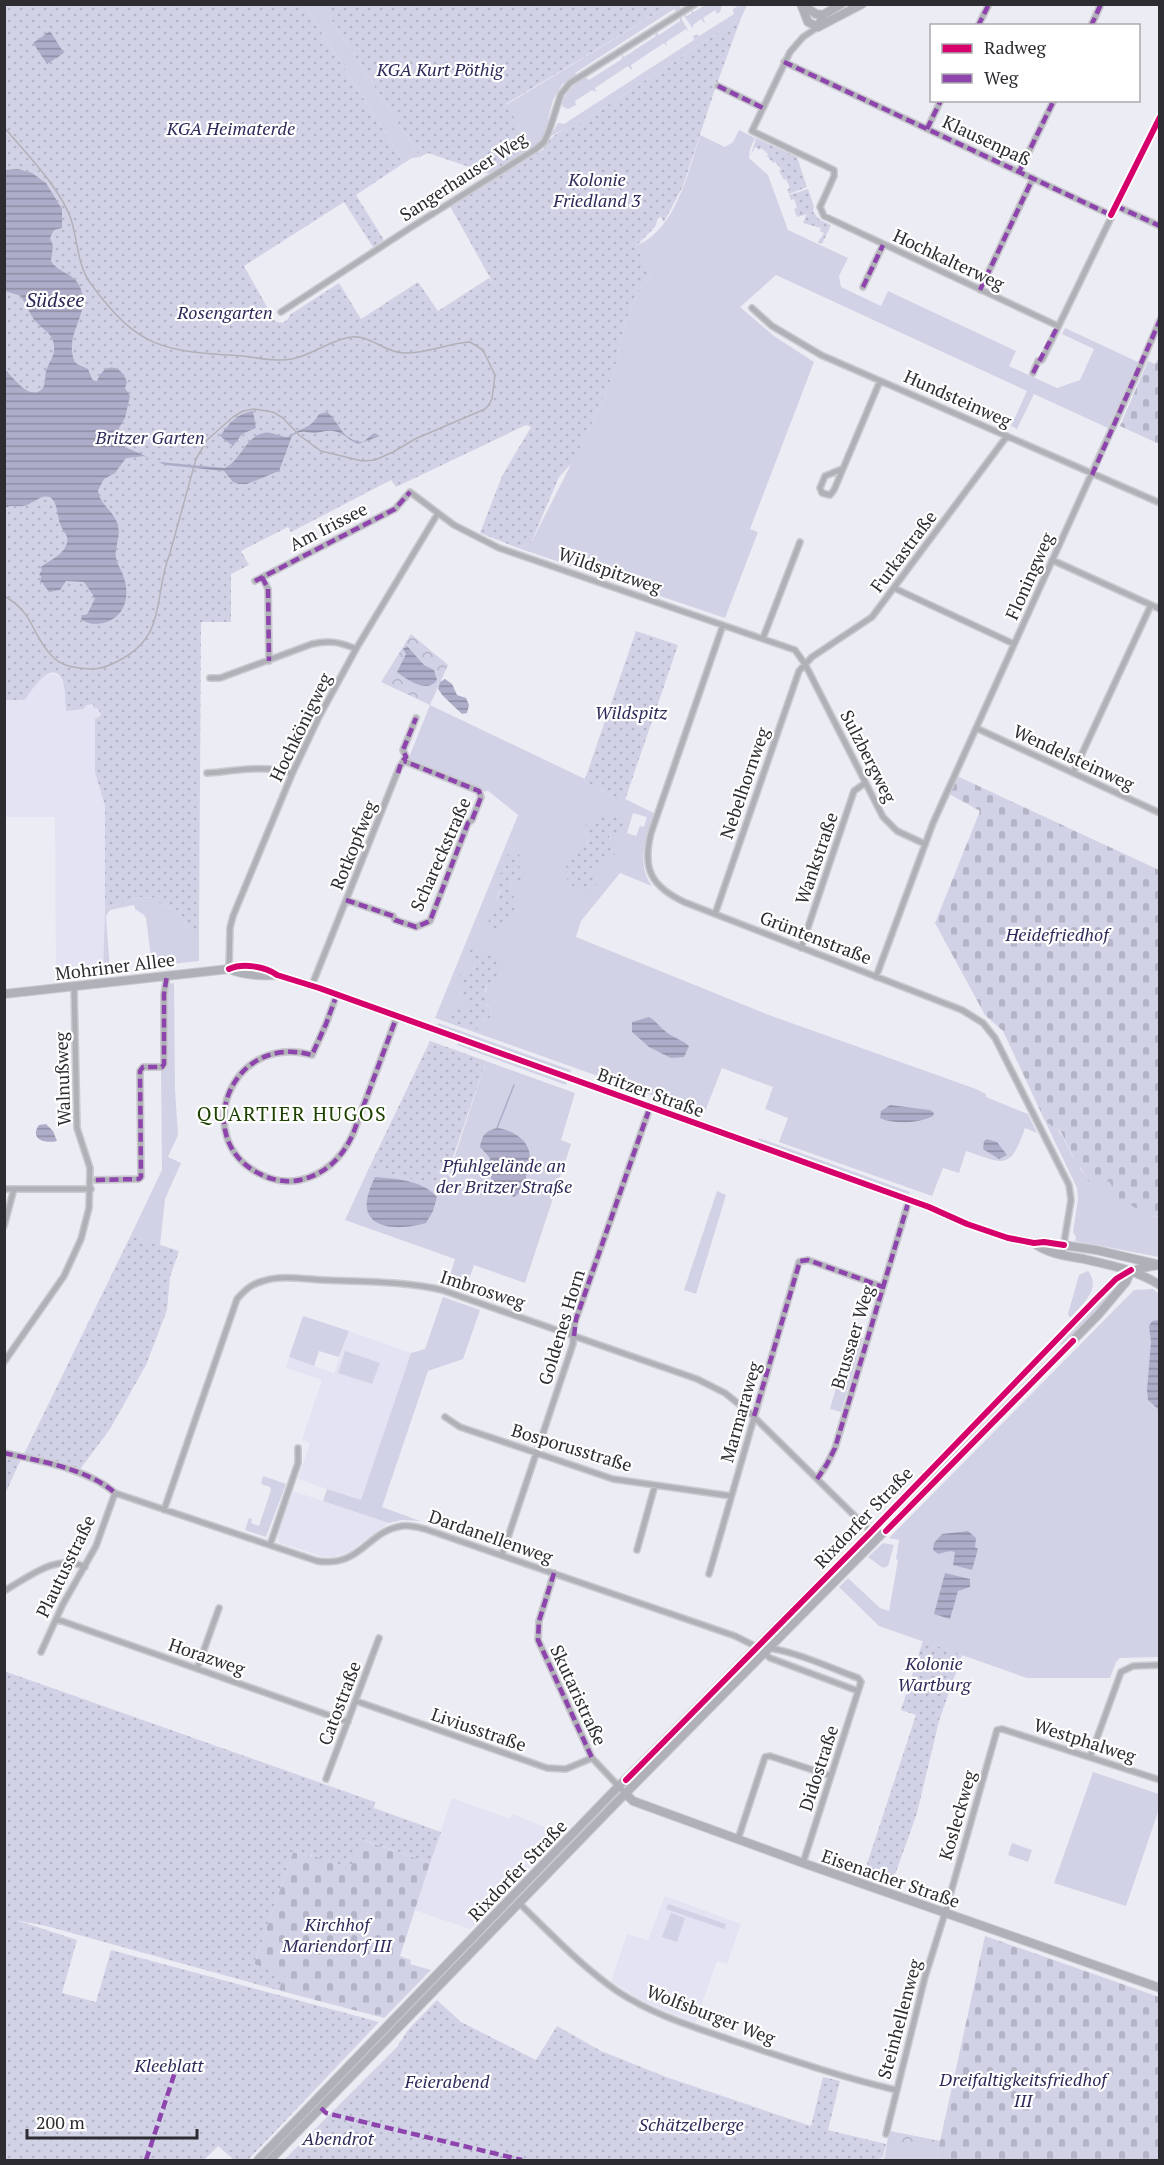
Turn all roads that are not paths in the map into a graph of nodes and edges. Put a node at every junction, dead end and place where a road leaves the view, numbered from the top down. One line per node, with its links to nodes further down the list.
1 (695, 4): 27 (street, Sangerhauser Weg)
2 (801, 4): 7 (street); 10 (street)
3 (841, 4): 7 (street)
4 (862, 4): 10 (street)
5 (988, 4): 8 (street)
6 (1101, 4): 9 (street)
7 (823, 15): 10 (street)
8 (979, 24)
9 (1092, 24)
10 (818, 27): 11 (street)
11 (784, 62): 15 (street); 17 (street, Klausenpaß)
12 (717, 86): 15 (street)
13 (940, 102): 17 (street)
14 (1053, 102): 18 (street)
15 (763, 108): 23 (street, Hochkalterweg)
16 (1160, 117): 20 (street)
17 (927, 129): 18 (street, Klausenpaß)
18 (1019, 172): 19 (street, Klausenpaß)
19 (1033, 178): 21 (street, Klausenpaß); 25 (street)
20 (1116, 206): 21 (street); 22 (street)
21 (1111, 215): 29 (street)
22 (1160, 226)
23 (883, 244): 24 (street); 25 (street, Hochkalterweg)
24 (863, 287)
25 (980, 290): 29 (street, Hochkalterweg)
26 (752, 308): 31 (street, Hundsteinweg)
27 (281, 312)
28 (1160, 320): 34 (street, Floningweg)
29 (1058, 326): 30 (street)
30 (1033, 373)
31 (880, 381): 32 (street, Hundsteinweg); 33 (street)
32 (1007, 436): 34 (street, Hundsteinweg); 42 (street, Furkastraße)
33 (842, 469): 33 (street)
34 (1092, 475): 36 (street, Hundsteinweg); 39 (street, Floningweg)
35 (410, 492): 37 (street, Wildspitzweg); 40 (street, Am Irissee)
36 (1160, 502)
37 (438, 513): 45 (street, Wildspitzweg); 48 (street, Hochkönigweg)
38 (800, 542): 46 (street)
39 (1052, 560): 43 (street); 47 (street, Floningweg)
40 (262, 578): 41 (street, Am Irissee); 49 (street)
41 (255, 581)
42 (894, 588): 47 (street); 50 (street, Furkastraße)
43 (1151, 605): 44 (street); 56 (street)
44 (1160, 609)
45 (723, 625): 46 (street, Wildspitzweg); 62 (street, Grüntenstraße)
46 (763, 638): 50 (street, Wildspitzweg)
47 (1014, 644): 53 (street, Floningweg)
48 (356, 649): 49 (street); 57 (street, Hochkönigweg)
49 (269, 661): 51 (street)
50 (805, 664): 58 (street, Sulzbergweg); 62 (street, Nebelhornweg)
51 (210, 678)
52 (416, 718): 54 (street, Rotkopfweg)
53 (976, 728): 56 (street, Wendelsteinweg); 60 (street, Floningweg)
54 (404, 761): 61 (street, Rotkopfweg); 61 (street, Schareckstraße)
55 (207, 773): 57 (street)
56 (1073, 773): 59 (street, Wendelsteinweg)
57 (292, 774): 64 (street, Hochkönigweg)
58 (865, 783): 60 (street, Sulzbergweg); 63 (street, Wankstraße)
59 (1160, 813)
60 (925, 844): 66 (street, Floningweg)
61 (346, 900): 67 (street, Rotkopfweg)
62 (715, 914): 63 (street, Grüntenstraße)
63 (801, 948): 66 (street, Grüntenstraße)
64 (229, 969): 65 (street, Mohriner Allee); 67 (street, Britzer Straße)
65 (167, 975): 68 (street, Mohriner Allee); 73 (street)
66 (876, 977): 80 (street, Grüntenstraße)
67 (312, 985): 70 (street, Britzer Straße)
68 (74, 986): 69 (street, Mohriner Allee); 76 (street, Walnußweg)
69 (4, 994)
70 (337, 994): 71 (street, Britzer Straße); 71 (street)
71 (397, 1016): 72 (street, Britzer Straße)
72 (650, 1107): 77 (street, Britzer Straße); 87 (street, Goldenes Horn)
73 (96, 1180)
74 (4, 1189): 75 (street)
75 (14, 1189): 76 (street); 78 (street)
76 (90, 1189): 90 (street, Walnußweg)
77 (909, 1200): 79 (street, Britzer Straße); 86 (street, Brussaer Weg)
78 (4, 1226)
79 (1034, 1243): 80 (street, Britzer Straße); 81 (street, Britzer Straße)
80 (1064, 1245): 81 (street, Grüntenstraße); 82 (street, Britzer Straße)
81 (1062, 1255): 84 (street, Britzer Straße)
82 (1118, 1255): 83 (street, Britzer Straße); 84 (street, Britzer Straße)
83 (1160, 1265): 84 (street, Rixdorfer Straße)
84 (1131, 1270): 85 (street, Britzer Straße); 88 (street, Rixdorfer Straße); 89 (street, Rixdorfer Straße)
85 (1160, 1285)
86 (883, 1287): 91 (street, Marmaraweg); 96 (street, Brussaer Weg)
87 (574, 1336): 91 (street, Imbrosweg); 95 (street, Goldenes Horn); 100 (street, Imbrosweg)
88 (1052, 1346): 89 (street); 101 (street, Rixdorfer Straße)
89 (1060, 1355): 102 (street, Rixdorfer Straße)
90 (4, 1362)
91 (754, 1416): 96 (street, Imbrosweg); 99 (street, Marmaraweg)
92 (445, 1417): 95 (street, Bosporusstraße)
93 (298, 1448): 103 (street)
94 (4, 1453): 98 (street, Dardanellenweg)
95 (536, 1453): 97 (street, Bosporusstraße); 105 (street, Goldenes Horn)
96 (817, 1479): 101 (street, Imbrosweg)
97 (655, 1485): 99 (street, Bosporusstraße); 104 (street)
98 (115, 1493): 100 (street, Dardanellenweg); 106 (street, Plautusstraße)
99 (731, 1496): 108 (street, Marmaraweg)
100 (164, 1510): 103 (street, Dardanellenweg)
101 (871, 1532): 102 (street, Imbrosweg); 113 (street, Rixdorfer Straße)
102 (878, 1539): 114 (street, Rixdorfer Straße)
103 (270, 1545): 105 (street, Dardanellenweg)
104 (637, 1550)
105 (501, 1555): 107 (street, Dardanellenweg)
106 (85, 1567): 109 (street); 111 (street, Plautusstraße)
107 (554, 1573): 113 (street, Dardanellenweg); 124 (street, Skutaristraße)
108 (709, 1574)
109 (4, 1591)
110 (219, 1608): 118 (street)
111 (56, 1619): 115 (street, Plautusstraße); 118 (street, Horazweg)
112 (379, 1638): 120 (street, Catostraße)
113 (757, 1647): 114 (street); 116 (street); 125 (street, Rixdorfer Straße)
114 (770, 1647): 116 (street, Rixdorfer Straße); 119 (street, Didostraße)
115 (41, 1652)
116 (764, 1655): 119 (street); 127 (street, Rixdorfer Straße)
117 (1160, 1665): 123 (street)
118 (197, 1669): 121 (street, Horazweg)
119 (858, 1691): 126 (street, Didostraße)
120 (356, 1701): 121 (street, Catostraße); 124 (street, Liviusstraße)
121 (348, 1722): 128 (street, Catostraße)
122 (1002, 1729): 123 (street, Westphalweg); 136 (street, Kosleckweg)
123 (1090, 1757): 129 (street, Westphalweg)
124 (592, 1758): 130 (street, Skutaristraße)
125 (636, 1770): 127 (street); 130 (street, Rixdorfer Straße)
126 (831, 1776): 132 (street); 133 (street, Didostraße)
127 (643, 1777): 131 (street, Rixdorfer Straße)
128 (326, 1779)
129 (1160, 1780)
130 (619, 1787): 131 (street, Eisenacher Straße); 134 (street, Rixdorfer Straße)
131 (626, 1794): 132 (street, Eisenacher Straße); 135 (street, Rixdorfer Straße)
132 (738, 1839): 133 (street, Eisenacher Straße)
133 (803, 1863): 136 (street, Eisenacher Straße)
134 (513, 1896): 135 (street, Wolfsburger Weg); 138 (street, Rixdorfer Straße)
135 (520, 1903): 139 (street, Rixdorfer Straße); 140 (street, Wolfsburger Weg)
136 (945, 1914): 137 (street, Eisenacher Straße); 140 (street, Steinhellenweg)
137 (1160, 1988)
138 (420, 1992): 139 (street); 142 (street, Rixdorfer Straße)
139 (427, 1999): 143 (street, Rixdorfer Straße)
140 (896, 2090): 141 (street, Steinhellenweg)
141 (885, 2134)
142 (258, 2160)
143 (270, 2160)

